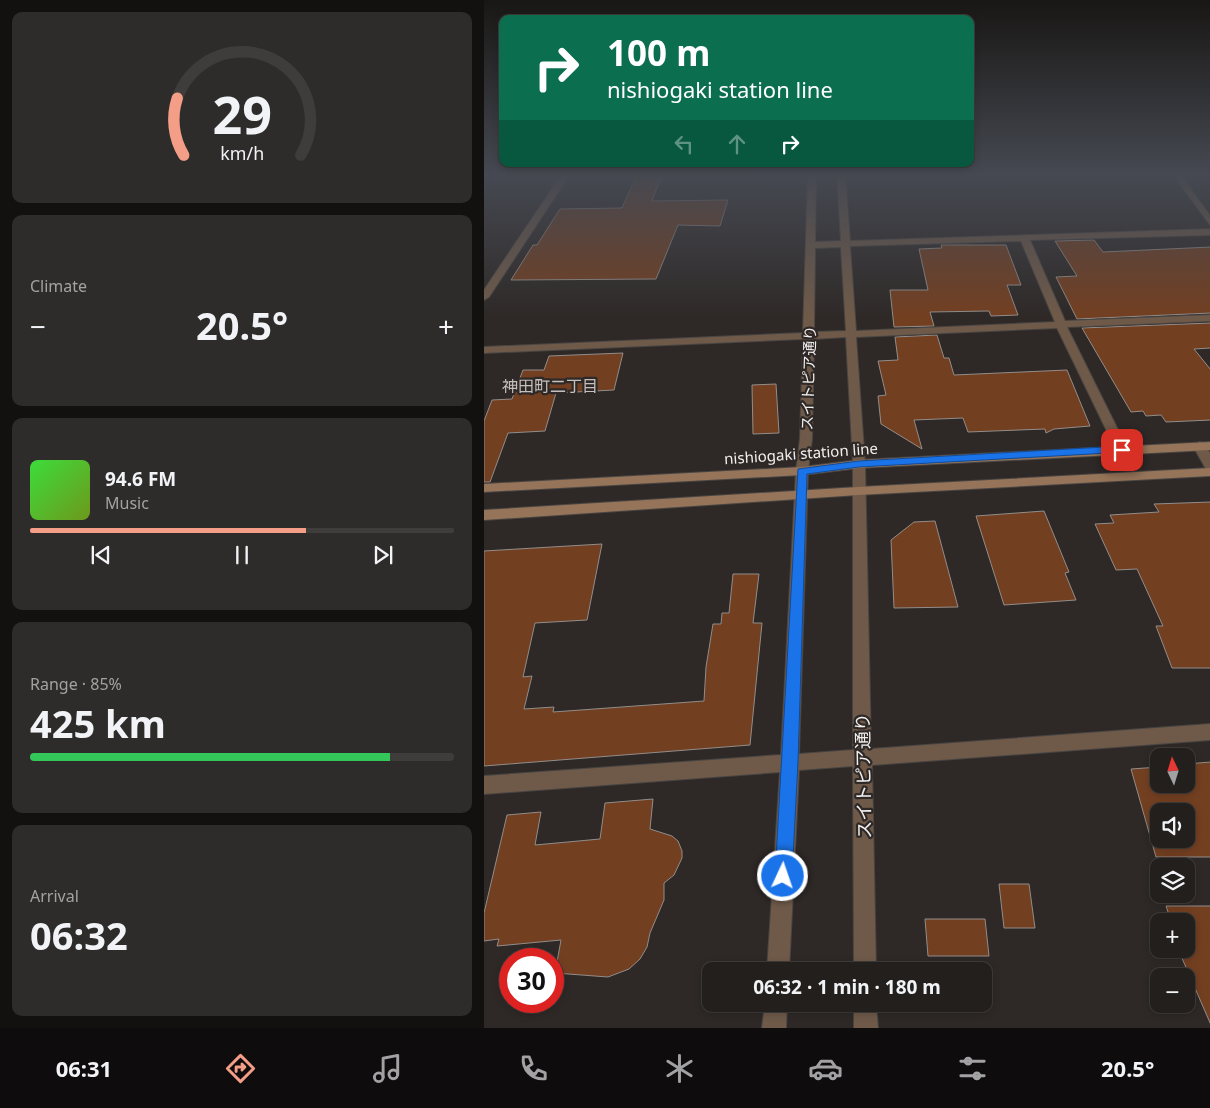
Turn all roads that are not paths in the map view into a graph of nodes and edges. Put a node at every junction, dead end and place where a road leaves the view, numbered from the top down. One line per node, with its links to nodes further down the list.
1 (534, 222): 8 (street)
2 (812, 222): 7 (street, スイトピア通り)
3 (844, 222): 6 (street, スイトピア通り)
4 (1210, 232): 5 (street)
5 (1025, 239): 6 (street); 10 (street)
6 (845, 244): 7 (street); 11 (street, スイトピア通り)
7 (812, 246): 12 (street, スイトピア通り)
8 (484, 297)
9 (1210, 318): 10 (street)
10 (1061, 325): 11 (street); 15 (street)
11 (852, 334): 12 (street); 16 (street, スイトピア通り)
12 (809, 336): 13 (street); 18 (street, スイトピア通り)
13 (484, 350)
14 (1204, 446): 15 (main road, nishiogaki station line); 17 (street)
15 (1122, 450): 16 (main road, nishiogaki station line)
16 (859, 464): 18 (main road, nishiogaki station line); 21 (street, スイトピア通り)
17 (1210, 466)
18 (802, 471): 20 (main road, nishiogaki station line); 22 (street, スイトピア通り)
19 (1210, 472): 21 (main road)
20 (484, 488)
21 (858, 491): 22 (main road); 25 (street, スイトピア通り)
22 (801, 496): 23 (main road); 26 (street, スイトピア通り)
23 (484, 515)
24 (1210, 732): 25 (street)
25 (863, 757): 26 (street); 29 (street, スイトピア通り)
26 (790, 762): 27 (street); 28 (street, スイトピア通り)
27 (484, 784)
28 (779, 962)
29 (865, 962)
30 (775, 1012): 32 (street)
31 (866, 1012): 33 (street)
32 (774, 1028)
33 (866, 1028)

